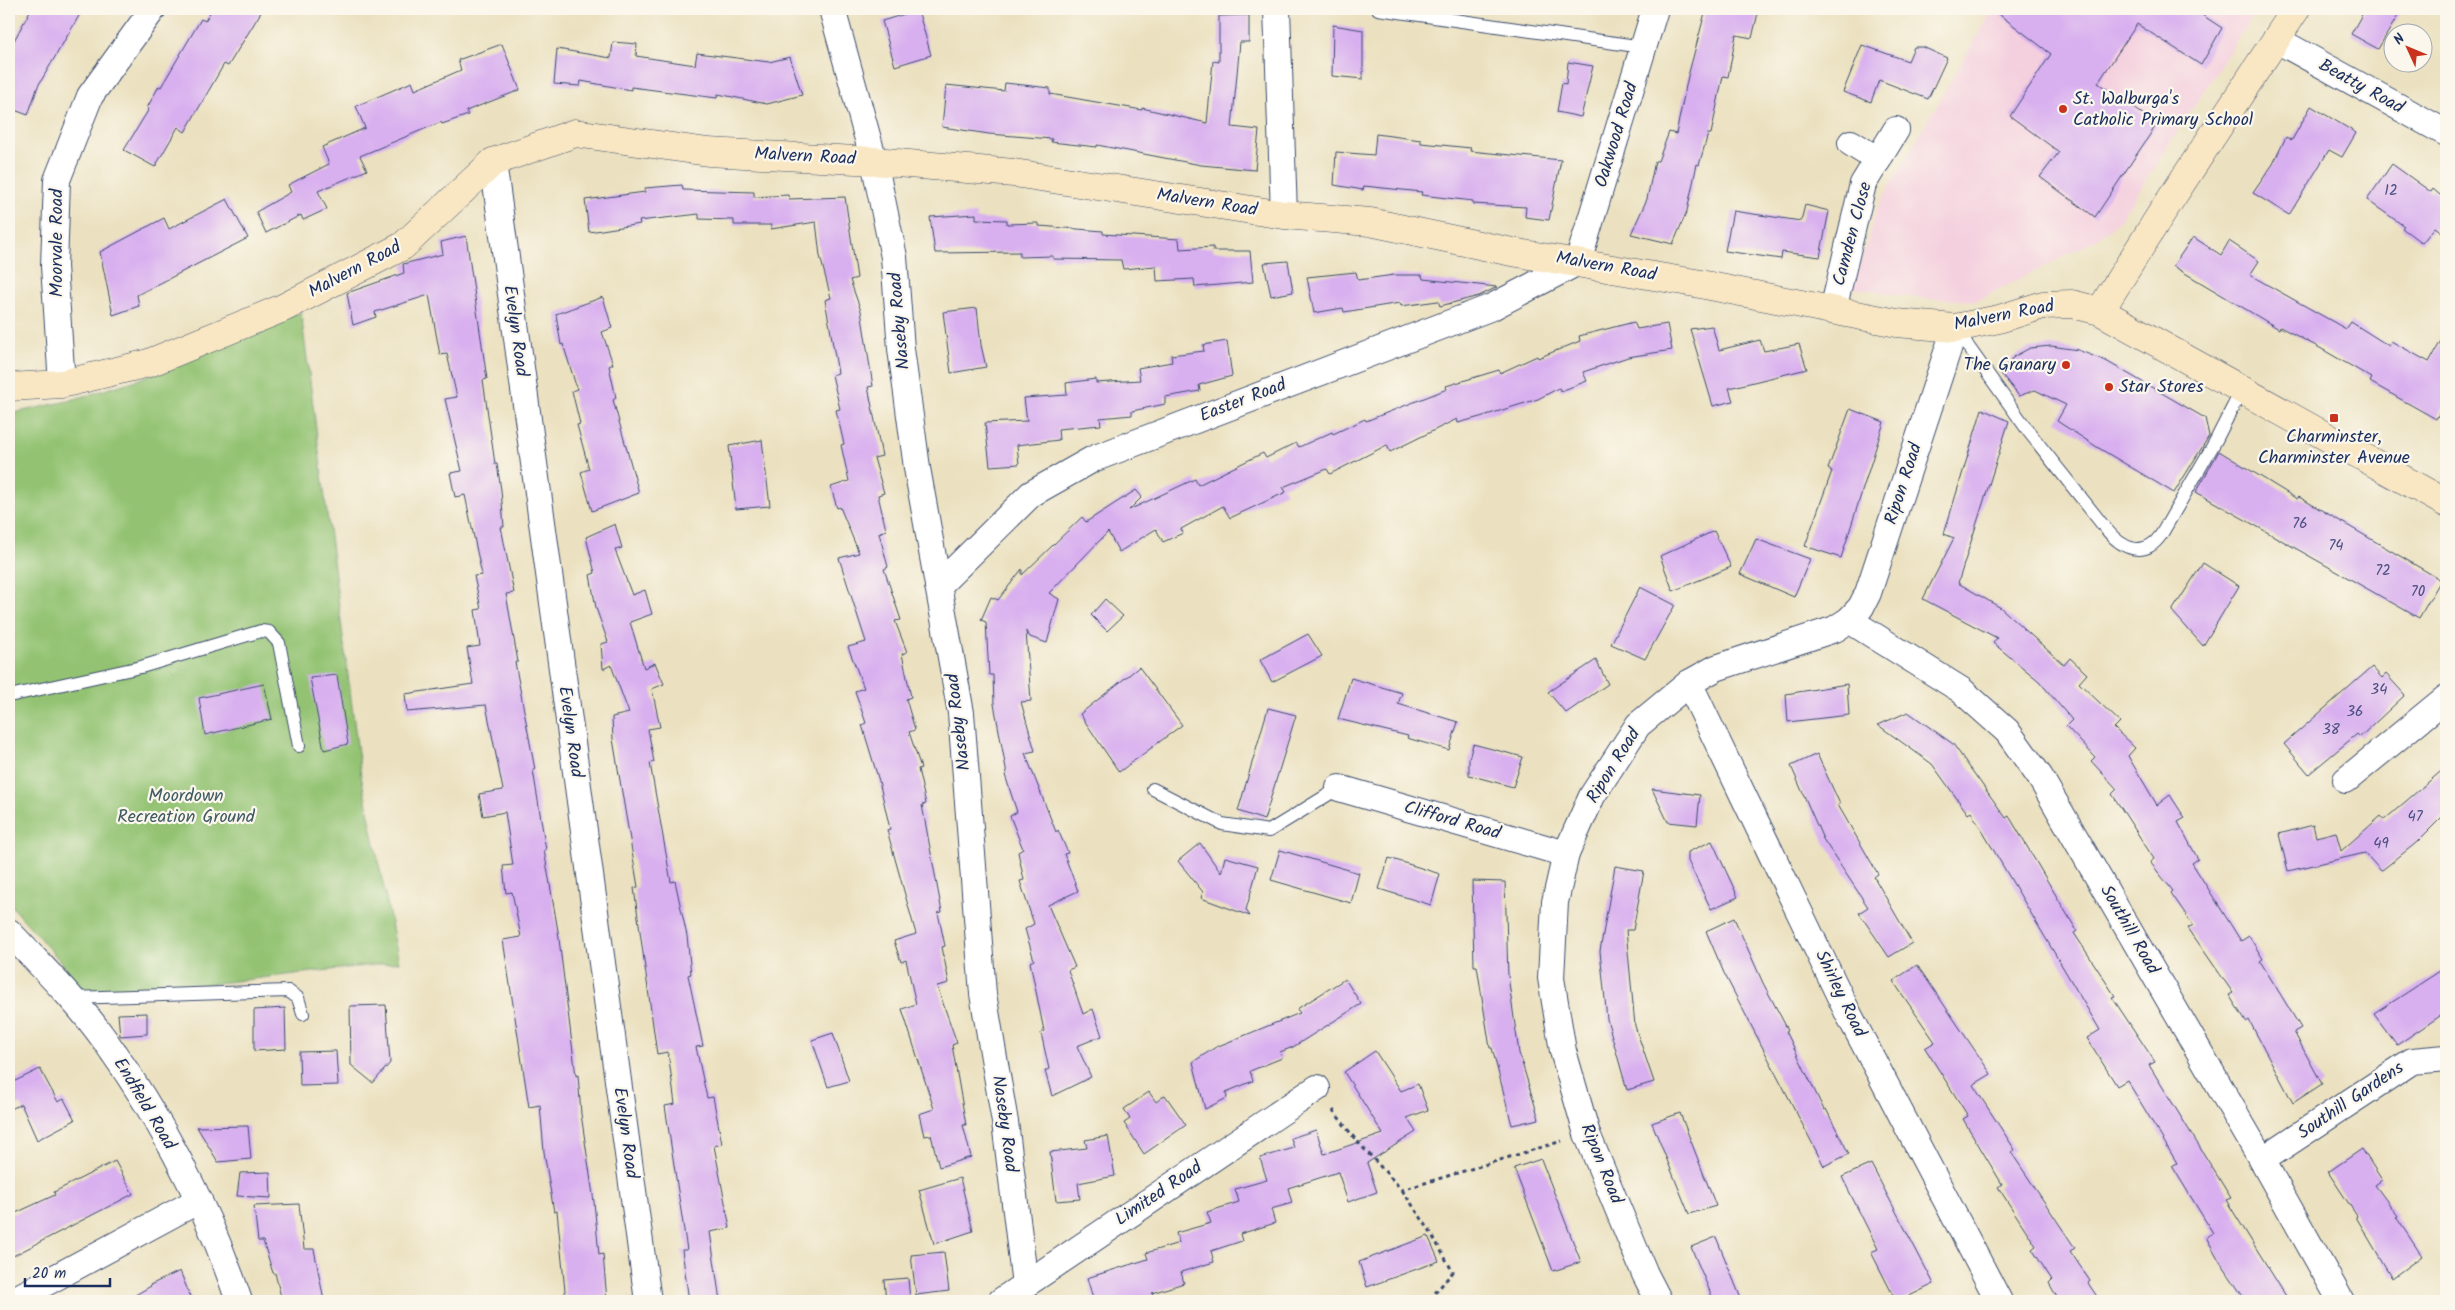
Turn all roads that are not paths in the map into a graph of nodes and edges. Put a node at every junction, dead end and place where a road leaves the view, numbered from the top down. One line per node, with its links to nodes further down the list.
1 (153, 9): 20 (street, Moorvale Road)
2 (832, 9): 13 (street, Naseby Road)
3 (1277, 9): 15 (street)
4 (1378, 9): 8 (lane)
5 (1655, 9): 8 (street, Oakwood Road)
6 (2296, 9): 7 (street)
7 (2277, 40): 10 (street, Beatty Road); 18 (street)
8 (1643, 47): 16 (street, Oakwood Road)
9 (1896, 130): 12 (street, Camden Close)
10 (2446, 133)
11 (1851, 143): 12 (street, Camden Close)
12 (1878, 160): 17 (street, Camden Close)
13 (874, 161): 14 (street, Malvern Road); 15 (street, Malvern Road); 24 (street, Naseby Road)
14 (492, 162): 20 (street, Malvern Road); 44 (street, Evelyn Road)
15 (1284, 215): 16 (street, Malvern Road)
16 (1578, 262): 17 (street, Malvern Road); 24 (street, Easter Road)
17 (1833, 310): 19 (street, Malvern Road)
18 (2100, 311): 19 (street, Malvern Road); 22 (street, Malvern Road)
19 (1955, 328): 22 (lane); 25 (street, Ripon Road)
20 (62, 384): 21 (street, Malvern Road)
21 (9, 387)
22 (2242, 390): 23 (street, Malvern Road)
23 (2446, 503)
24 (938, 586): 41 (street, Naseby Road)
25 (1849, 620): 26 (street, Ripon Road); 39 (street, Southill Road)
26 (1689, 683): 33 (street, Ripon Road); 47 (street, Shirley Road)
27 (9, 696): 29 (lane)
28 (2446, 698): 30 (street)
29 (299, 746)
30 (2346, 780)
31 (1339, 788): 32 (lane); 33 (street, Clifford Road)
32 (1152, 789)
33 (1566, 854): 46 (street, Ripon Road)
34 (9, 932): 35 (street, Endfield Road)
35 (69, 998): 36 (lane); 40 (street, Endfield Road)
36 (303, 1014)
37 (2446, 1058): 39 (street, Southill Gardens)
38 (1317, 1088): 41 (street, Limited Road)
39 (2262, 1160): 48 (street, Southill Road)
40 (199, 1200): 42 (street); 43 (street, Endfield Road)
41 (1025, 1285): 45 (street, Limited Road)
42 (12, 1301)
43 (239, 1301)
44 (648, 1301)
45 (1001, 1301)
46 (1659, 1301)
47 (2000, 1301)
48 (2341, 1301)

